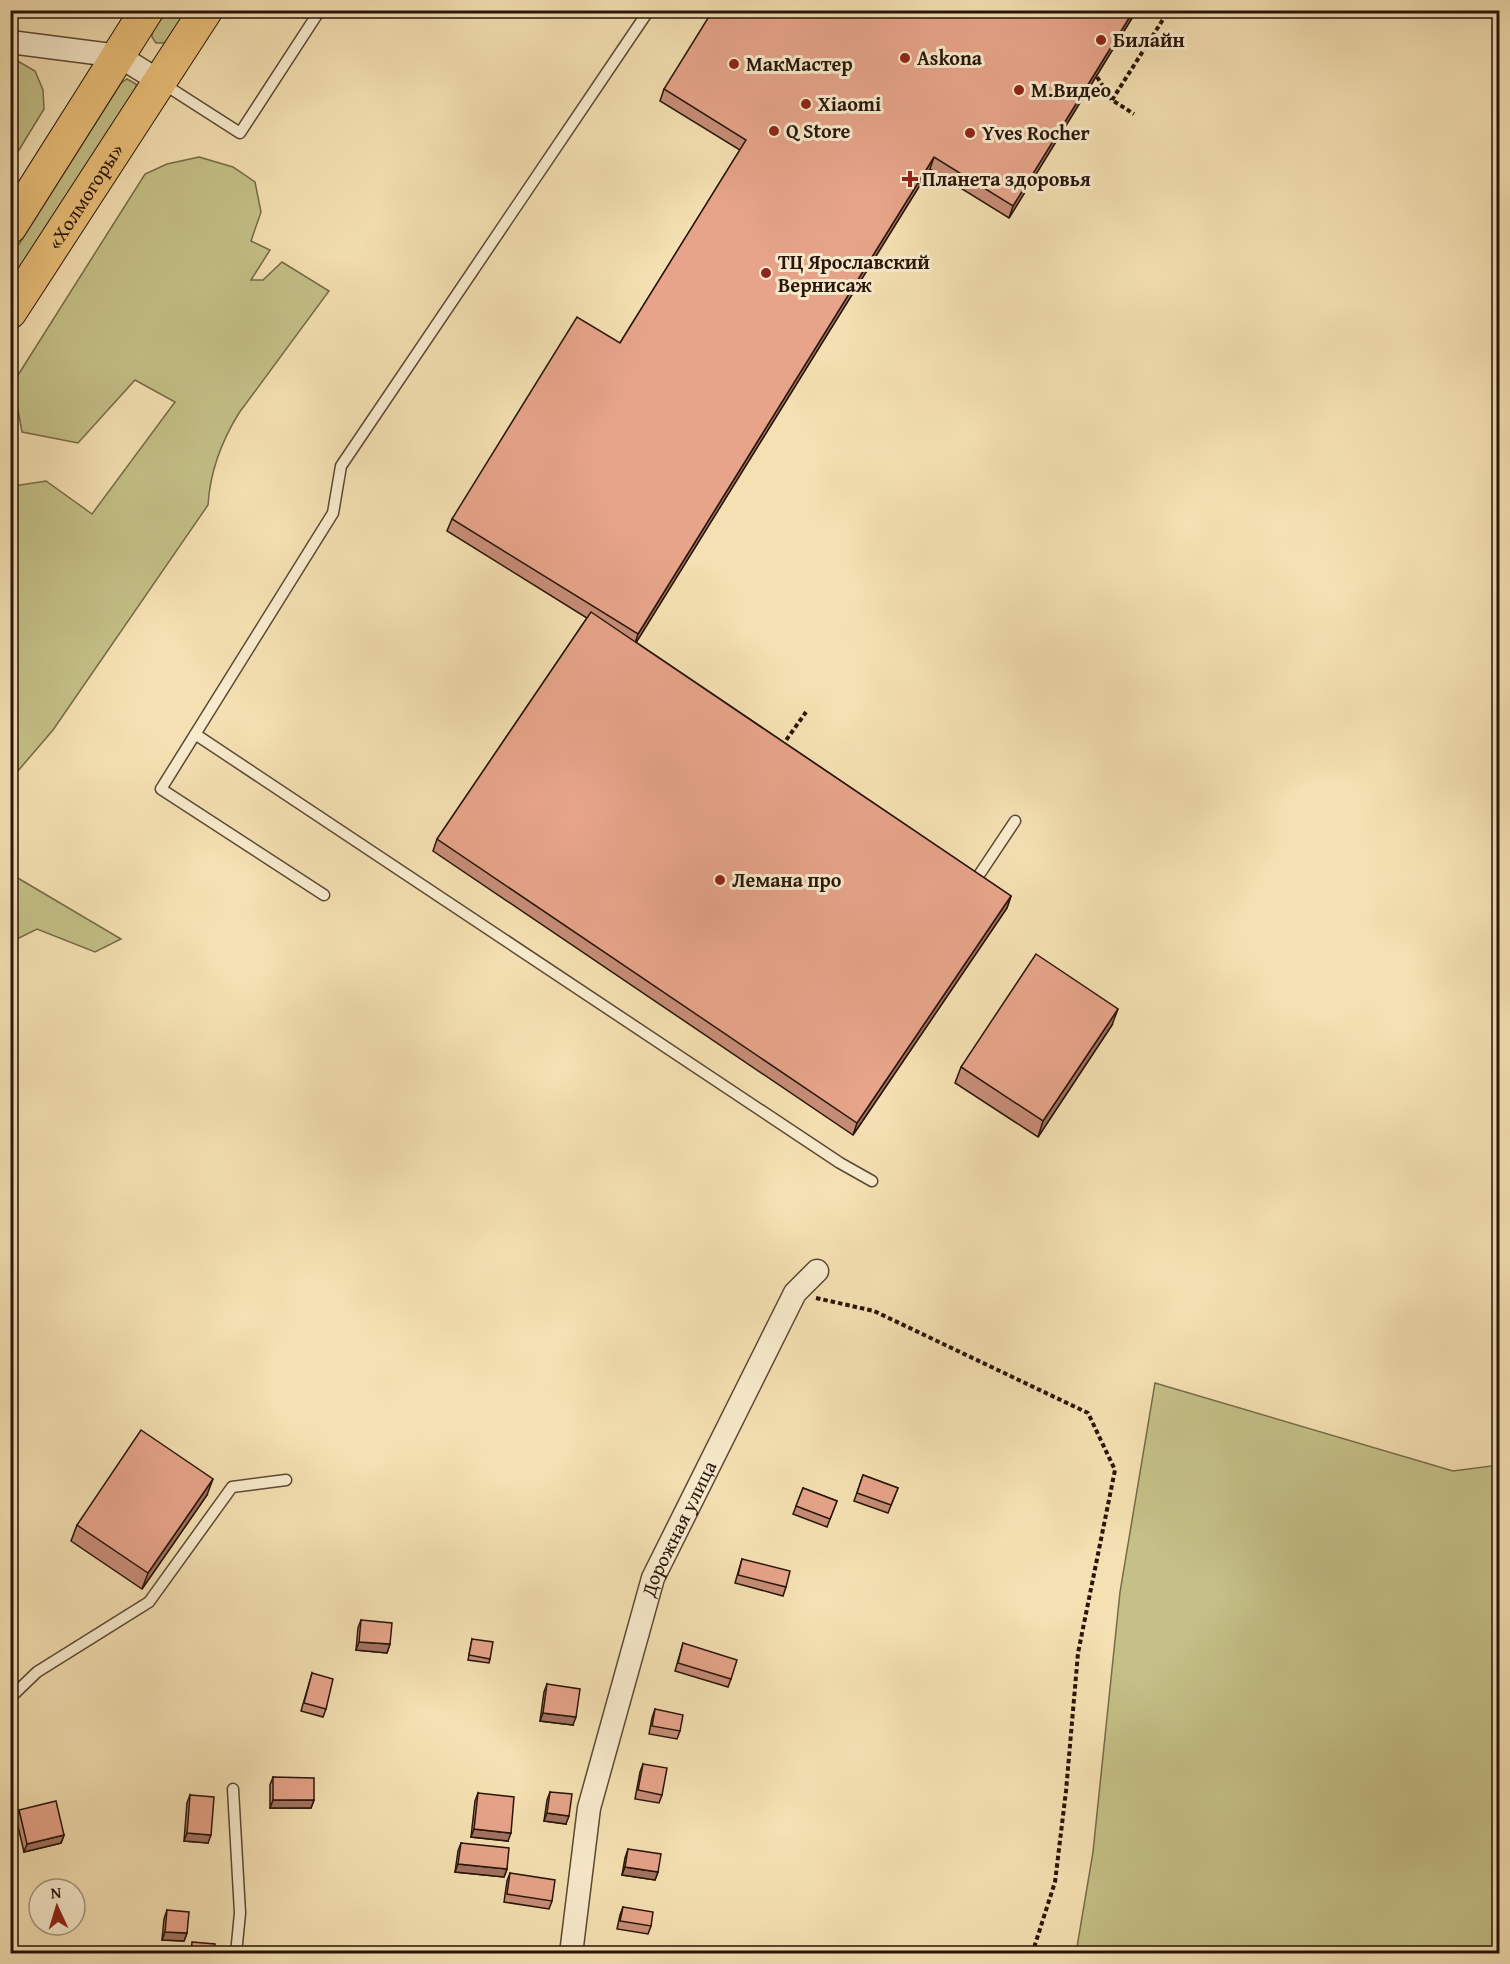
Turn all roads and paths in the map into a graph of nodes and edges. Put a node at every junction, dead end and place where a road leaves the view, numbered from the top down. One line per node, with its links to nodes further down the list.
1 (147, 10): 7 (highway)
2 (206, 10): 9 (highway, «Холмогоры»)
3 (320, 10): 9 (lane)
4 (649, 10): 15 (lane)
5 (1169, 10): 10 (path)
6 (10, 42): 7 (street)
7 (118, 56): 9 (street); 12 (highway)
8 (1096, 77): 10 (path)
9 (159, 81): 13 (highway, «Холмогоры»)
10 (1112, 100): 11 (path)
11 (1134, 114)
12 (10, 227)
13 (10, 312)
14 (806, 712): 16 (path)
15 (195, 734): 19 (lane); 20 (lane)
16 (777, 753)
17 (1015, 821): 18 (lane)
18 (979, 875)
19 (324, 895)
20 (872, 1181)
21 (818, 1271): 22 (street, Дорожная улица)
22 (795, 1293): 27 (street, Дорожная улица); 28 (path)
23 (286, 1480): 24 (lane)
24 (10, 1698)
25 (233, 1790): 26 (lane)
26 (236, 1953)
27 (571, 1953)
28 (1032, 1953)

